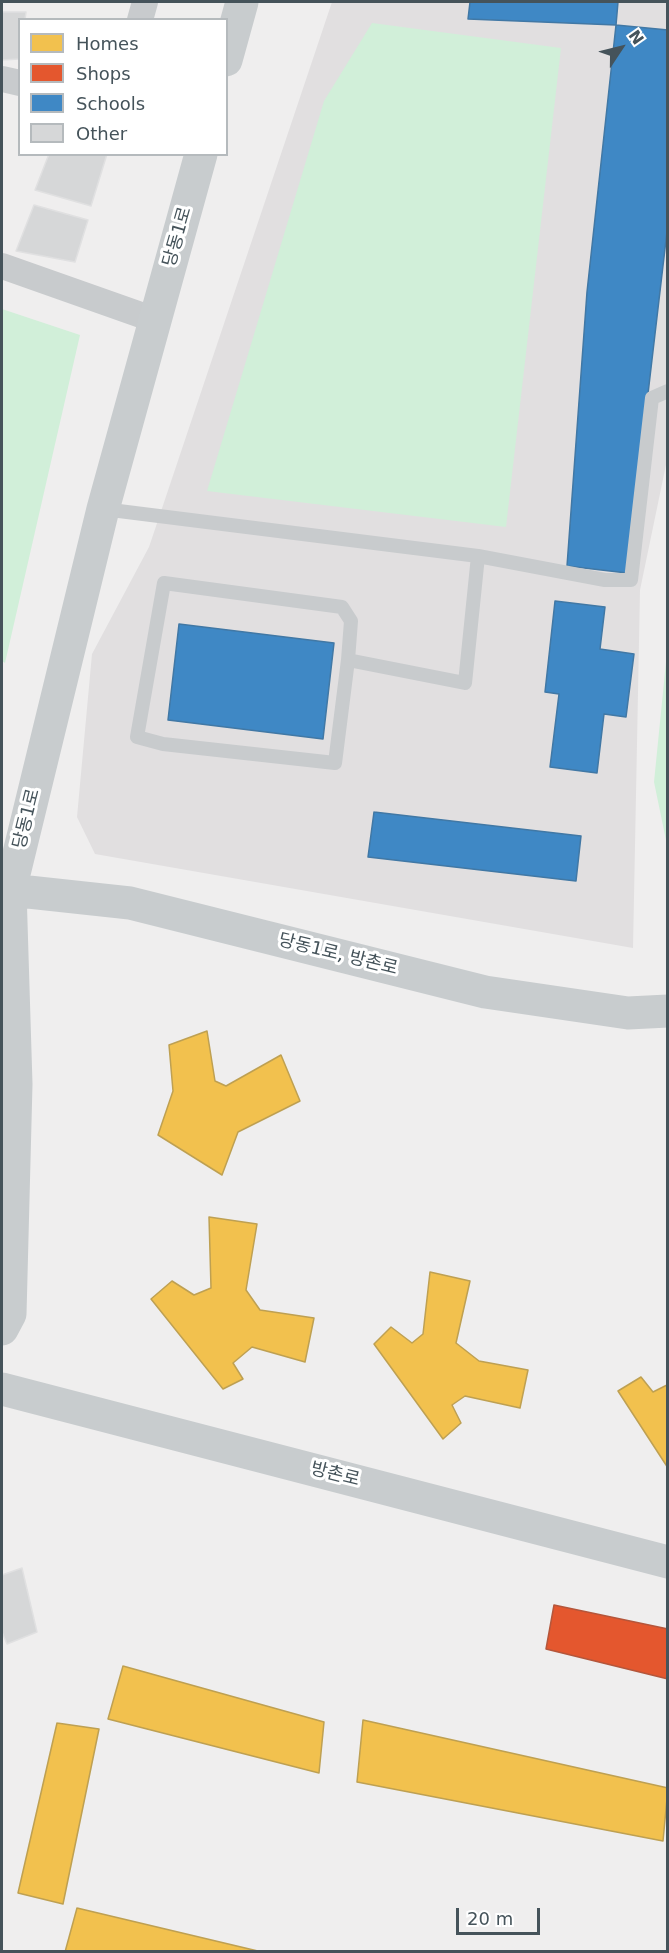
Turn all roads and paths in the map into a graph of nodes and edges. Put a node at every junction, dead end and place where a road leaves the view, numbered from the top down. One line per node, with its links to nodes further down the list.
1 (145, 2): 3 (street)
2 (242, 2): 4 (street)
3 (141, 18)
4 (228, 53)
5 (2, 79): 6 (street)
6 (18, 82)
7 (200, 156): 9 (street, 당동1로)
8 (2, 266): 9 (street)
9 (155, 320): 11 (street, 당동1로)
10 (668, 391): 12 (lane)
11 (103, 509): 12 (lane); 14 (street, 당동1로)
12 (478, 556): 13 (lane)
13 (348, 660): 13 (lane)
14 (6, 889): 15 (street, 당동1로, 방촌로); 16 (street, 당동1로)
15 (668, 1011)
16 (2, 1329)
17 (2, 1389): 18 (street, 방촌로)
18 (668, 1562)

